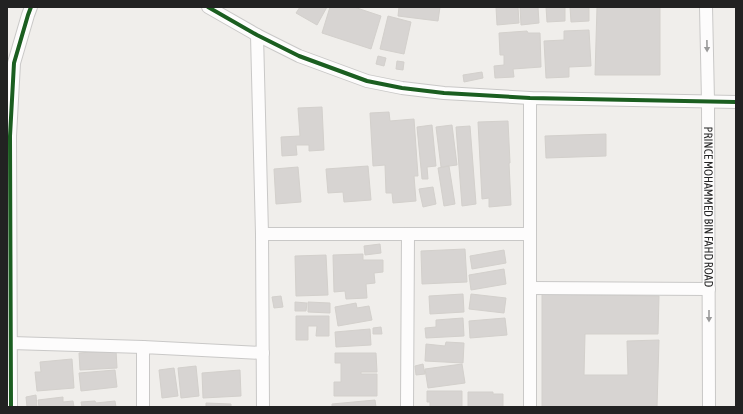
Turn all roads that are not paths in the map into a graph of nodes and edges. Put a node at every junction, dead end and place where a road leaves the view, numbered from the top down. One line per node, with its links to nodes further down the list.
1 (31, 7): 8 (street)
2 (208, 7): 4 (street)
3 (706, 7): 6 (street, PRINCE MOHAMMED BIN FAHD ROAD, one-way to 6)
4 (256, 35): 5 (street); 9 (street)
5 (530, 98): 6 (street); 11 (street)
6 (708, 101): 7 (street); 13 (street, PRINCE MOHAMMED BIN FAHD ROAD)
7 (736, 102)
8 (9, 187): 14 (street)
9 (262, 234): 10 (street); 16 (street)
10 (408, 234): 11 (street); 21 (street)
11 (530, 234): 12 (street)
12 (530, 288): 13 (street); 22 (street)
13 (709, 289): 23 (street, PRINCE MOHAMMED BIN FAHD ROAD, one-way to 23)
14 (10, 343): 15 (street); 17 (street)
15 (143, 347): 16 (street); 19 (street)
16 (263, 353): 20 (street)
17 (9, 386): 18 (street)
18 (11, 407)
19 (143, 407)
20 (262, 407)
21 (407, 407)
22 (530, 407)
23 (710, 407)

